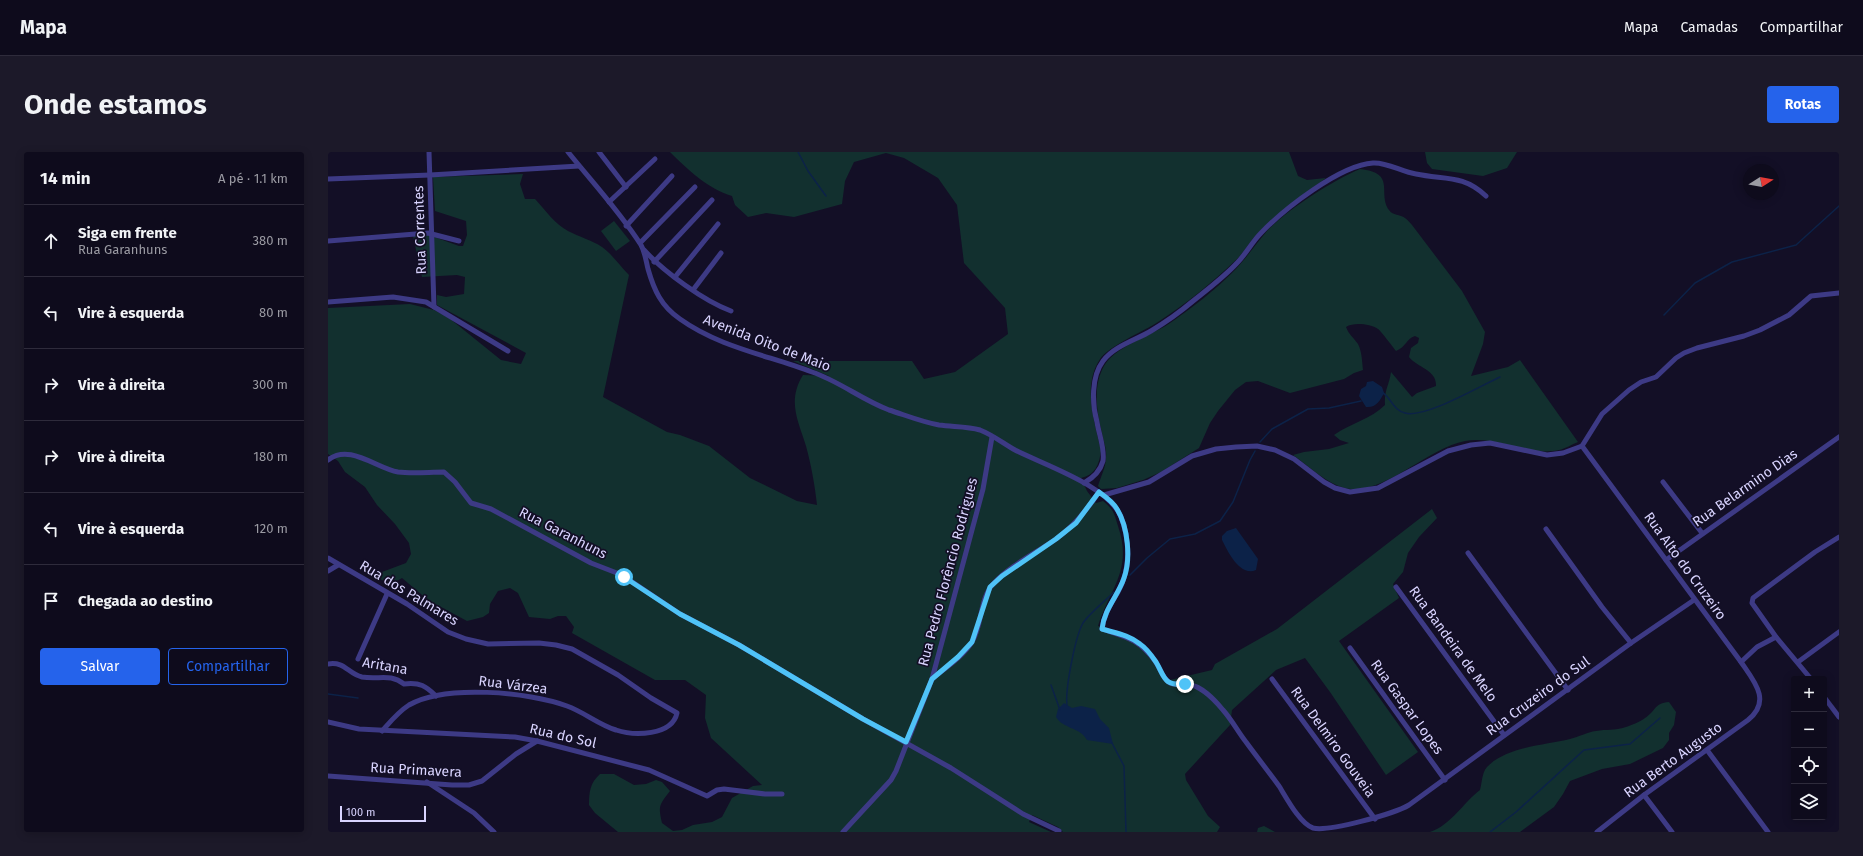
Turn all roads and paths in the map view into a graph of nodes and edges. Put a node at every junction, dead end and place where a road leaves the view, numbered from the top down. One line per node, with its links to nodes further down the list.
1 (429, 152): 6 (street, Rua Correntes)
2 (568, 152): 5 (street, Avenida Oito de Maio)
3 (599, 152): 9 (street)
4 (654, 159): 9 (street)
5 (579, 166): 6 (street); 13 (street, Avenida Oito de Maio)
6 (430, 175): 8 (street); 16 (street, Rua Correntes)
7 (672, 176): 15 (street)
8 (328, 179)
9 (626, 187): 13 (street)
10 (695, 187): 19 (street)
11 (1486, 196): 35 (street)
12 (712, 200): 22 (street)
13 (609, 202): 15 (street, Avenida Oito de Maio)
14 (718, 224): 23 (street)
15 (626, 226): 19 (street, Avenida Oito de Maio)
16 (432, 234): 17 (street); 18 (street); 27 (street, Rua Correntes)
17 (328, 241)
18 (459, 241)
19 (640, 243): 20 (street, Avenida Oito de Maio)
20 (644, 250): 22 (street); 30 (street, Avenida Oito de Maio)
21 (721, 253): 24 (street)
22 (654, 262): 23 (street)
23 (675, 277): 24 (street)
24 (693, 290): 28 (street)
25 (1839, 293): 32 (street)
26 (328, 302): 27 (street)
27 (434, 307): 29 (street)
28 (731, 311)
29 (508, 351)
30 (992, 437): 35 (street, Avenida Oito de Maio); 57 (street, Rua Pedro Florêncio Rodrigues)
31 (1839, 437): 38 (street, Rua Belarmino Dias)
32 (1582, 446): 36 (street); 42 (street, Rua Alto do Cruzeiro)
33 (328, 460): 69 (street, Rua Garanhuns)
34 (1663, 482): 38 (street)
35 (1084, 484): 36 (street, Avenida Oito de Maio)
36 (1101, 494): 57 (street); 76 (street, Rua Cruzeiro do Sul)
37 (1546, 529): 50 (street)
38 (1702, 533): 42 (street, Rua Belarmino Dias)
39 (1839, 537): 49 (street)
40 (1468, 553): 59 (street)
41 (328, 558): 43 (street, Rua dos Palmares)
42 (1666, 560): 47 (street, Rua Alto do Cruzeiro)
43 (338, 565): 44 (street); 46 (street, Rua dos Palmares)
44 (328, 571)
45 (1396, 587): 67 (street, Rua Bandeira de Melo)
46 (387, 594): 52 (street); 63 (street, Rua dos Palmares)
47 (1694, 600): 50 (street, Rua Cruzeiro do Sul); 53 (street, Rua Alto do Cruzeiro)
48 (1839, 632): 54 (street)
49 (1776, 637): 53 (street); 54 (street)
50 (1630, 643): 59 (street, Rua Cruzeiro do Sul)
51 (1350, 648): 72 (street, Rua Gaspar Lopes)
52 (358, 659)
53 (1741, 662): 62 (street, Rua Alto do Cruzeiro)
54 (1798, 662): 56 (street)
55 (328, 664): 60 (street, Aritana)
56 (1809, 676)
57 (932, 679): 69 (street, Rua Pedro Florêncio Rodrigues)
58 (1272, 679): 76 (street, Rua Delmiro Gouveia)
59 (1568, 690): 67 (street, Rua Cruzeiro do Sul)
60 (436, 696): 63 (street, Rua Várzea); 66 (street, Rua Várzea)
61 (1827, 701): 64 (street)
62 (1760, 705): 70 (street, Rua Berto Augusto)
63 (677, 712)
64 (1839, 717)
65 (328, 722): 66 (street, Rua do Sol)
66 (382, 731): 68 (street, Rua do Sol)
67 (1504, 735): 72 (street, Rua Cruzeiro do Sul)
68 (537, 741): 73 (street, Rua Primavera); 74 (street, Rua do Sol)
69 (906, 742): 77 (street, Rua Garanhuns); 79 (street, Rua Pedro Florêncio Rodrigues)
70 (1707, 750): 75 (street, Rua Berto Augusto); 82 (street)
71 (328, 776): 73 (street, Rua Primavera)
72 (1445, 780): 76 (street, Rua Cruzeiro do Sul)
73 (426, 782): 78 (street)
74 (782, 794)
75 (1644, 795): 80 (street, Rua Berto Augusto); 81 (street)
76 (1375, 819)
77 (1059, 831)
78 (494, 832)
79 (843, 832)
80 (1598, 832)
81 (1672, 832)
82 (1768, 832)

